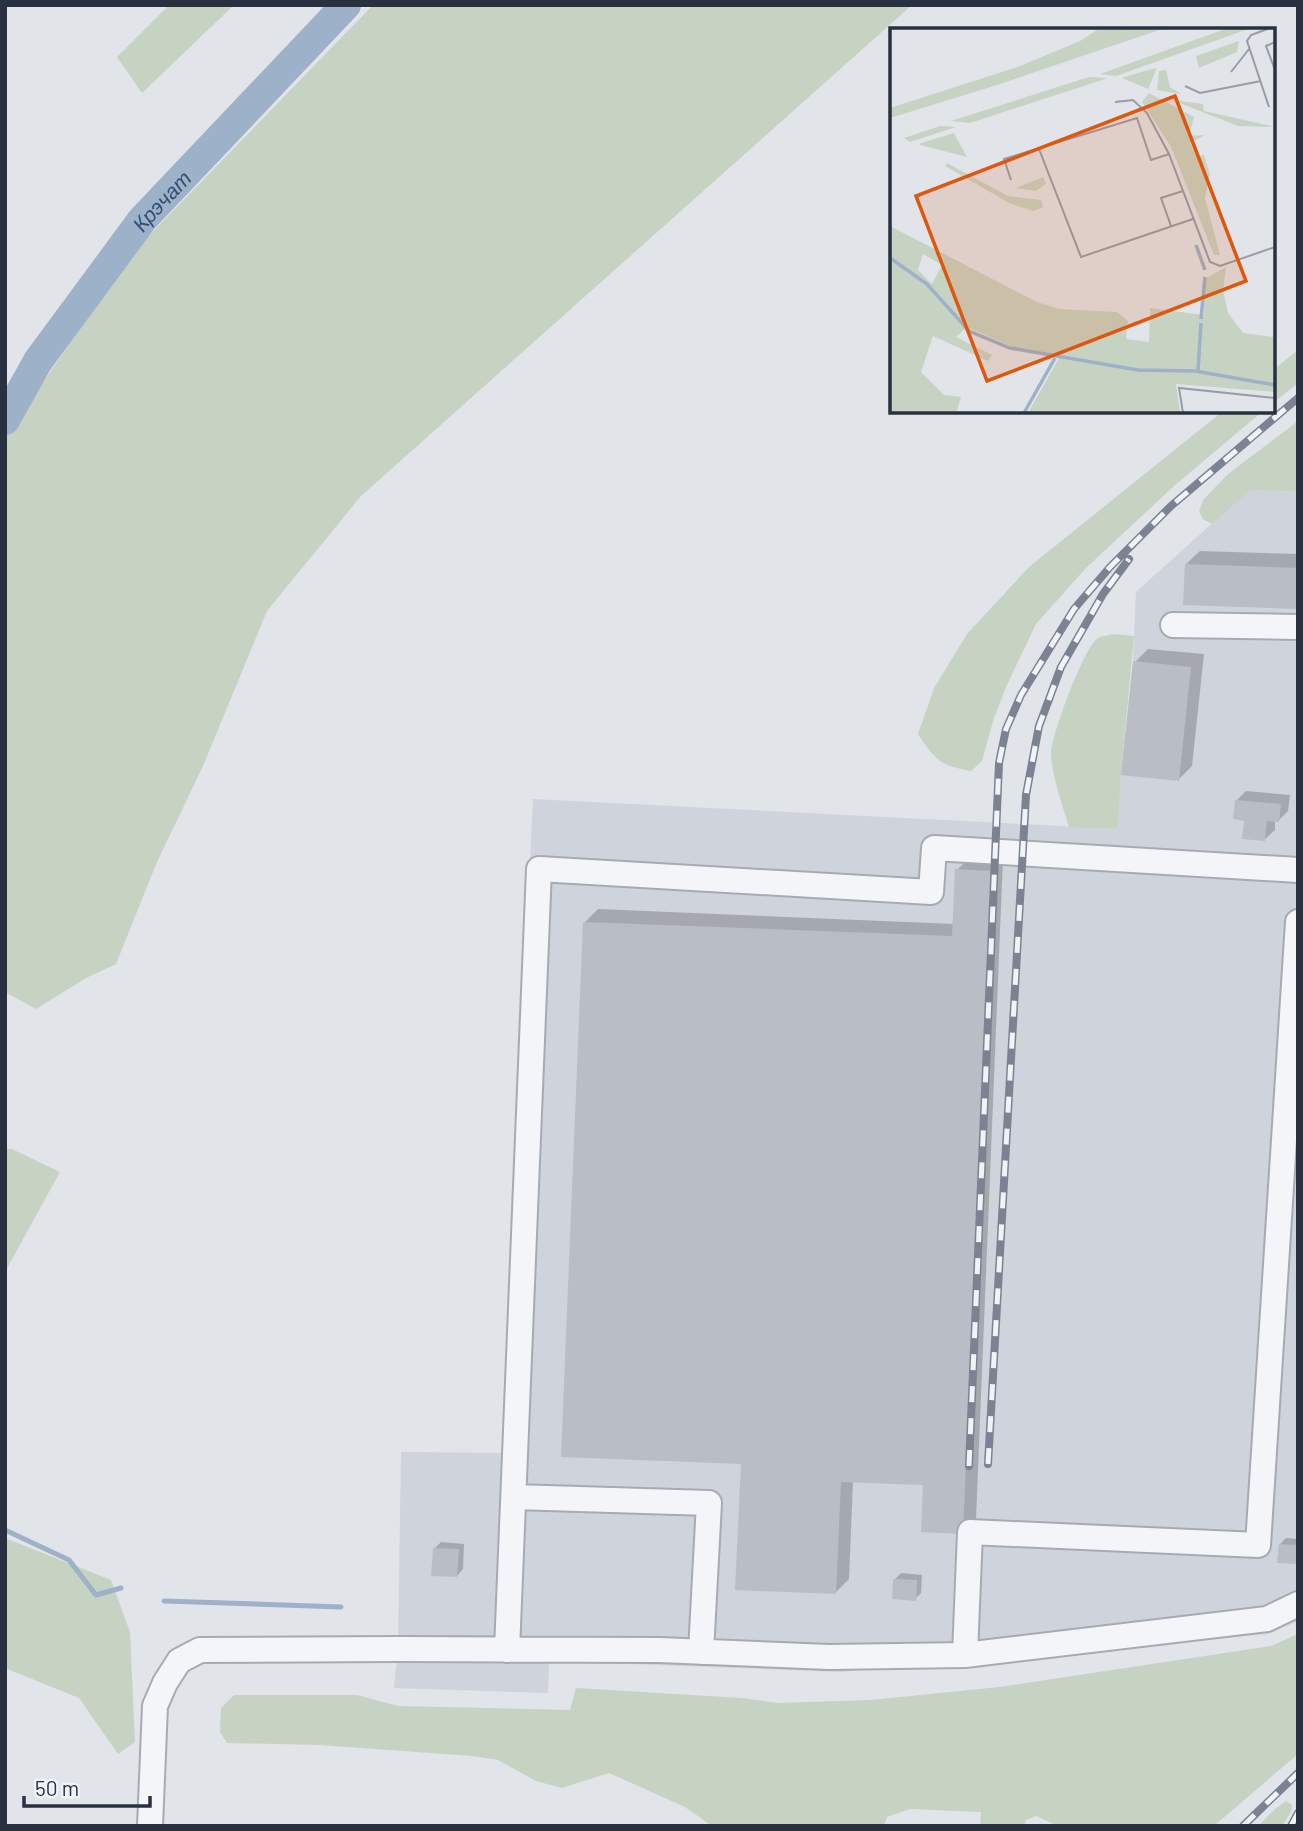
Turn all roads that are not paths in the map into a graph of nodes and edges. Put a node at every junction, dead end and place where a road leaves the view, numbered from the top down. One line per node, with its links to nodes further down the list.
1 (1173, 625): 2 (lane)
2 (1298, 627)
3 (1298, 870): 5 (lane)
4 (1298, 922): 9 (lane)
5 (514, 1497): 7 (lane); 8 (lane)
6 (1298, 1604): 9 (lane)
7 (508, 1650): 8 (lane); 10 (lane)
8 (701, 1652): 9 (lane)
9 (965, 1655)
10 (150, 1826)

